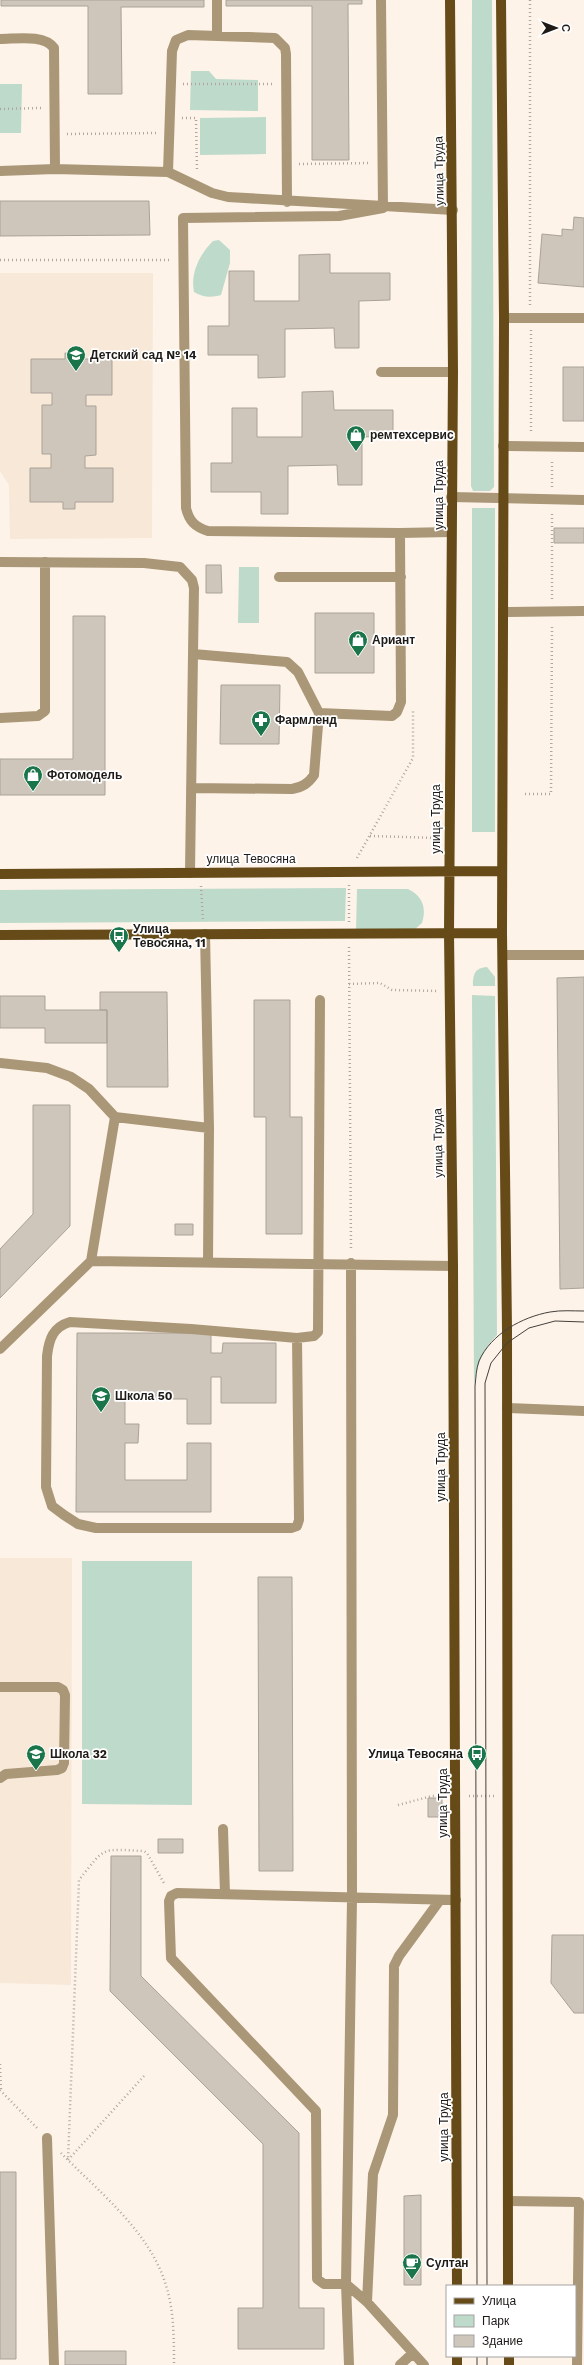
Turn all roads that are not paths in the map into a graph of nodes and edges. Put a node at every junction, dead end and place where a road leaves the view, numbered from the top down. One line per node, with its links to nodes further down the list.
1 (217, 0): 5 (lane)
2 (381, 0): 11 (lane)
3 (450, 0): 12 (main road, улица Труда)
4 (501, 0): 13 (main road)
5 (217, 35): 9 (lane); 10 (lane)
6 (0, 39): 7 (lane)
7 (55, 169): 8 (lane); 9 (lane)
8 (0, 171)
9 (168, 172): 10 (lane)
10 (287, 202): 11 (lane)
11 (383, 208): 12 (lane); 23 (lane)
12 (452, 210): 16 (main road, улица Труда)
13 (504, 318): 14 (lane); 17 (main road)
14 (584, 318)
15 (381, 372): 16 (lane)
16 (453, 372): 19 (main road, улица Труда)
17 (503, 446): 18 (lane); 20 (main road)
18 (584, 448)
19 (451, 497): 20 (lane); 22 (main road, улица Труда)
20 (503, 498): 21 (lane); 29 (main road)
21 (584, 500)
22 (451, 532): 23 (lane); 34 (main road, улица Труда)
23 (400, 533): 27 (lane)
24 (0, 562): 25 (lane)
25 (45, 562): 30 (lane); 32 (lane)
26 (279, 577): 27 (lane)
27 (401, 577): 31 (lane)
28 (584, 611): 29 (lane)
29 (503, 612): 35 (main road)
30 (193, 654): 31 (lane); 33 (lane)
31 (319, 714): 33 (lane)
32 (0, 718)
33 (191, 788): 36 (lane)
34 (448, 871): 35 (main road, улица Тевосяна); 36 (main road, улица Тевосяна); 40 (main road, улица Труда)
35 (502, 871): 38 (main road)
36 (195, 873): 37 (main road, улица Тевосяна)
37 (0, 874)
38 (502, 933): 40 (main road); 42 (main road)
39 (205, 934): 40 (main road); 41 (main road); 47 (lane)
40 (448, 934): 52 (main road, улица Труда)
41 (0, 935)
42 (503, 955): 43 (lane); 55 (main road)
43 (584, 956)
44 (320, 1000): 50 (lane)
45 (0, 1063): 46 (lane)
46 (115, 1117): 47 (lane); 48 (lane)
47 (209, 1128): 49 (lane)
48 (91, 1261): 49 (lane); 54 (lane)
49 (208, 1262): 50 (lane)
50 (319, 1263): 51 (lane); 53 (lane)
51 (351, 1263): 52 (lane); 61 (lane)
52 (453, 1266): 63 (main road, улица Труда)
53 (296, 1338): 53 (lane)
54 (0, 1350)
55 (508, 1408): 56 (lane); 65 (main road)
56 (584, 1411)
57 (0, 1687): 58 (lane)
58 (0, 1778)
59 (223, 1829): 60 (lane)
60 (225, 1894): 61 (lane); 67 (lane)
61 (352, 1899): 62 (lane); 67 (lane)
62 (440, 1900): 63 (lane); 70 (lane)
63 (456, 1900): 68 (main road, улица Труда)
64 (47, 2138): 72 (lane)
65 (508, 2201): 66 (lane); 69 (main road)
66 (582, 2202): 76 (lane)
67 (346, 2284): 70 (lane); 73 (lane)
68 (457, 2285)
69 (508, 2285)
70 (367, 2302): 71 (lane)
71 (413, 2353): 74 (lane); 75 (lane)
72 (54, 2365)
73 (349, 2365)
74 (400, 2365)
75 (424, 2365)
76 (577, 2365)

